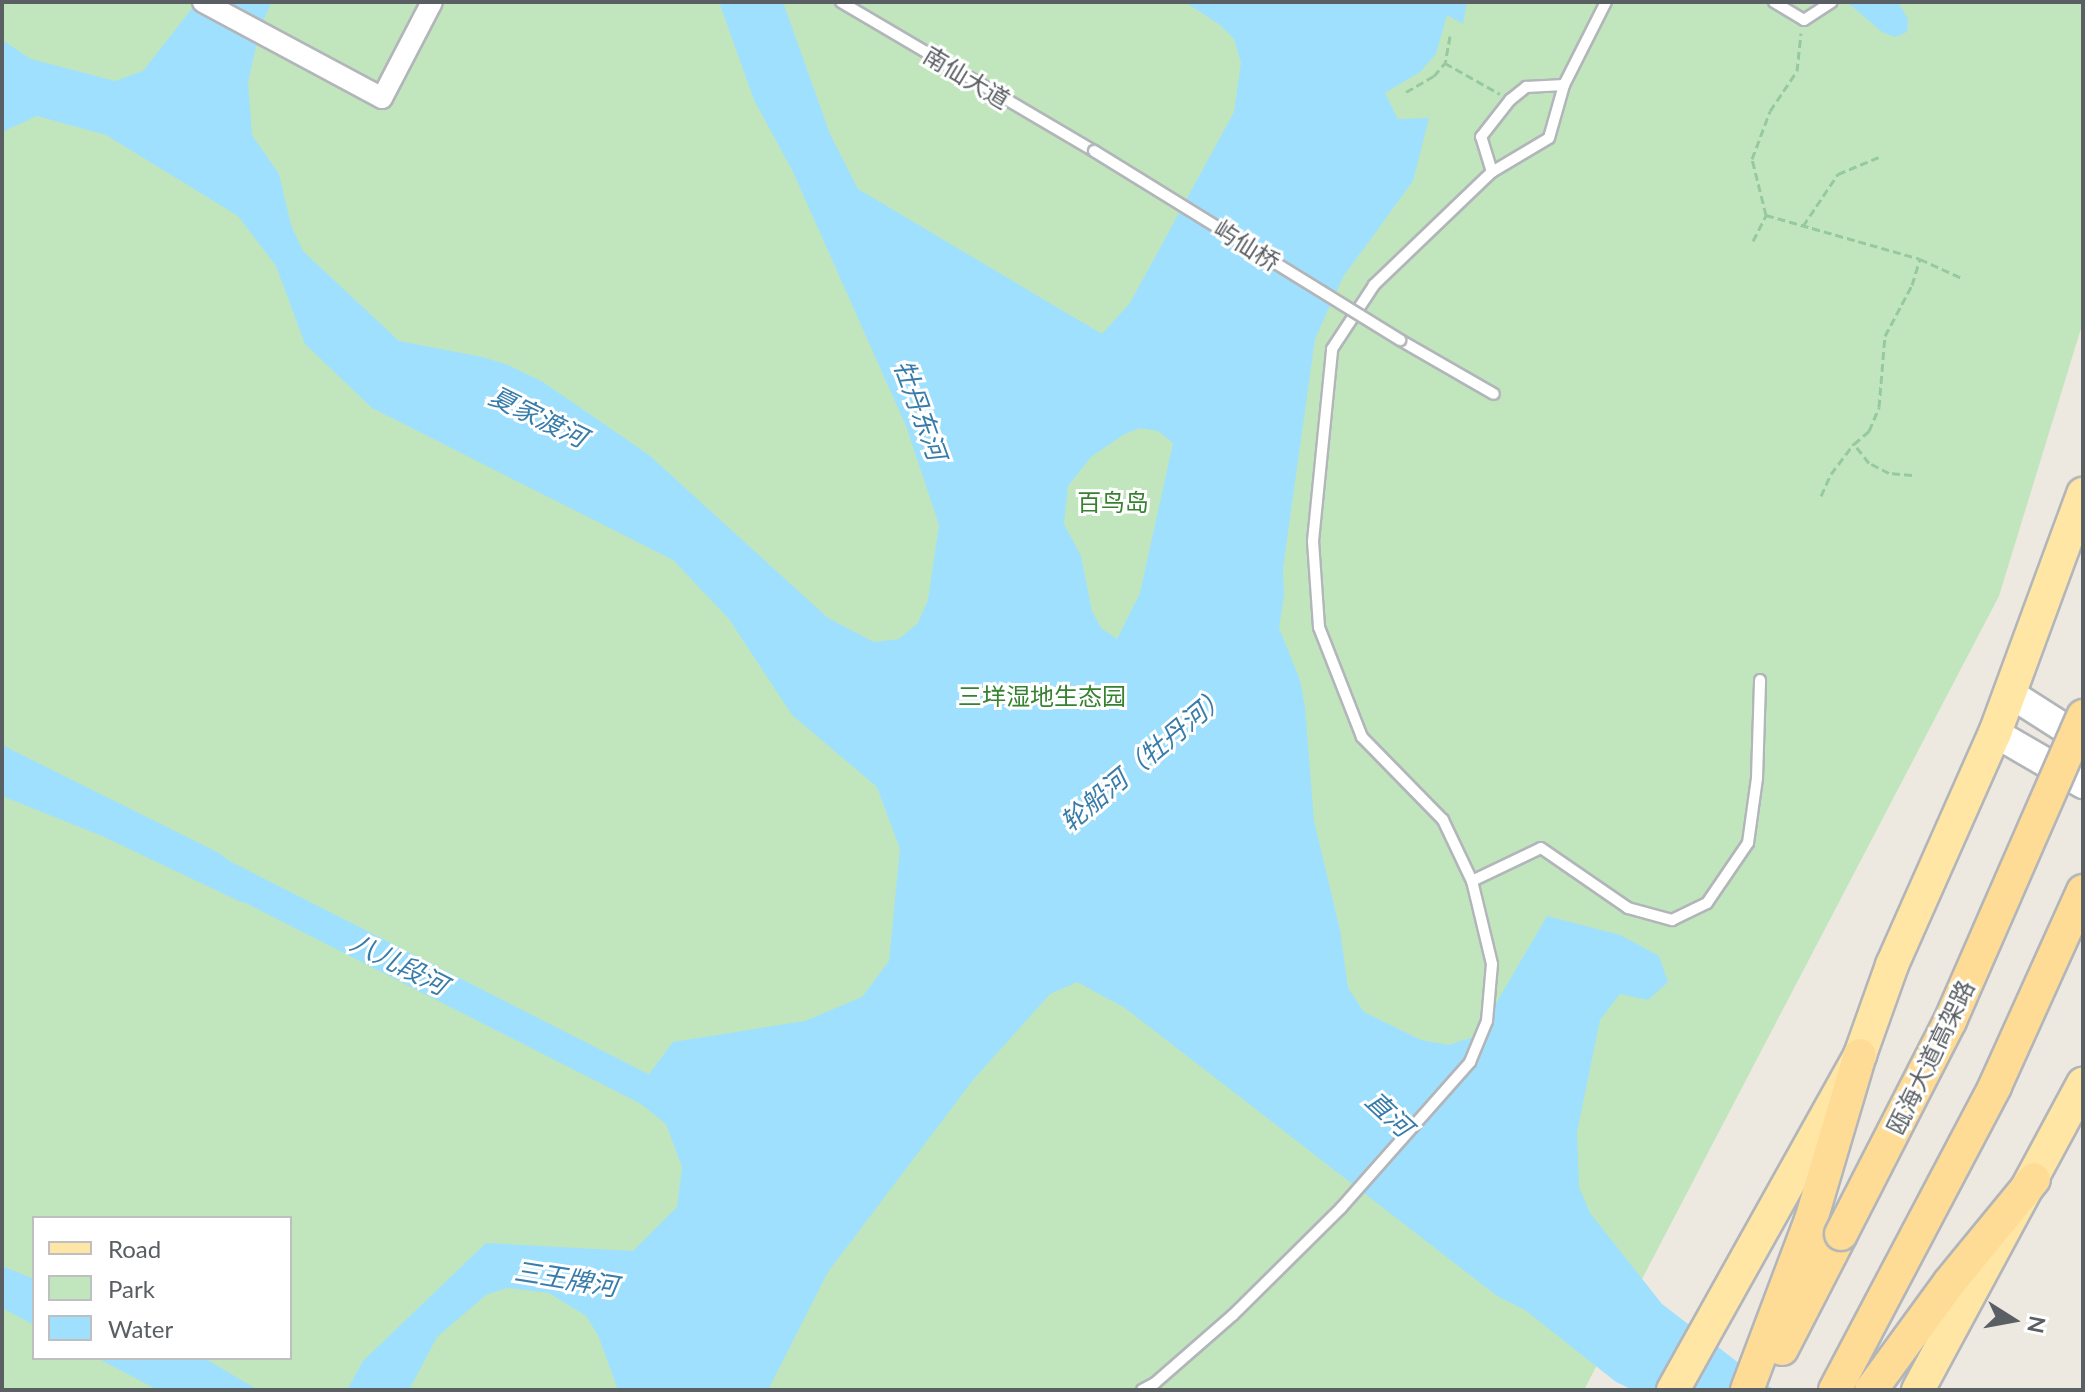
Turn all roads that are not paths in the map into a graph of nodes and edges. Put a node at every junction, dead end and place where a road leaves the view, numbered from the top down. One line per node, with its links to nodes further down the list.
1 (203, 2): 2 (street)
2 (432, 2)
3 (841, 2): 8 (lane, 南仙大道)
4 (1606, 2): 7 (lane)
5 (1774, 2): 6 (lane)
6 (1832, 2)
7 (1564, 85): 9 (lane); 9 (lane)
8 (1094, 151): 10 (lane, 屿仙桥, bridge)
9 (1492, 172): 18 (lane)
10 (1494, 394)
11 (2083, 494): 13 (main road)
12 (1760, 680): 18 (lane)
13 (2011, 694): 15 (main road); 16 (main road)
14 (2083, 716): 23 (highway, 瓯海大道高架路, bridge)
15 (1995, 733): 17 (main road); 20 (main road)
16 (2083, 740)
17 (2083, 784)
18 (1472, 881): 25 (lane)
19 (2083, 891): 24 (highway)
20 (1860, 1055): 23 (highway); 26 (main road)
21 (2083, 1084): 22 (main road)
22 (2034, 1179): 29 (highway); 30 (main road)
23 (1774, 1346): 27 (highway); 28 (highway, 瓯海大道高架路)
24 (1837, 1387)
25 (1142, 1390)
26 (1673, 1390)
27 (1747, 1390)
28 (1760, 1390)
29 (1871, 1390)
30 (1918, 1390)

